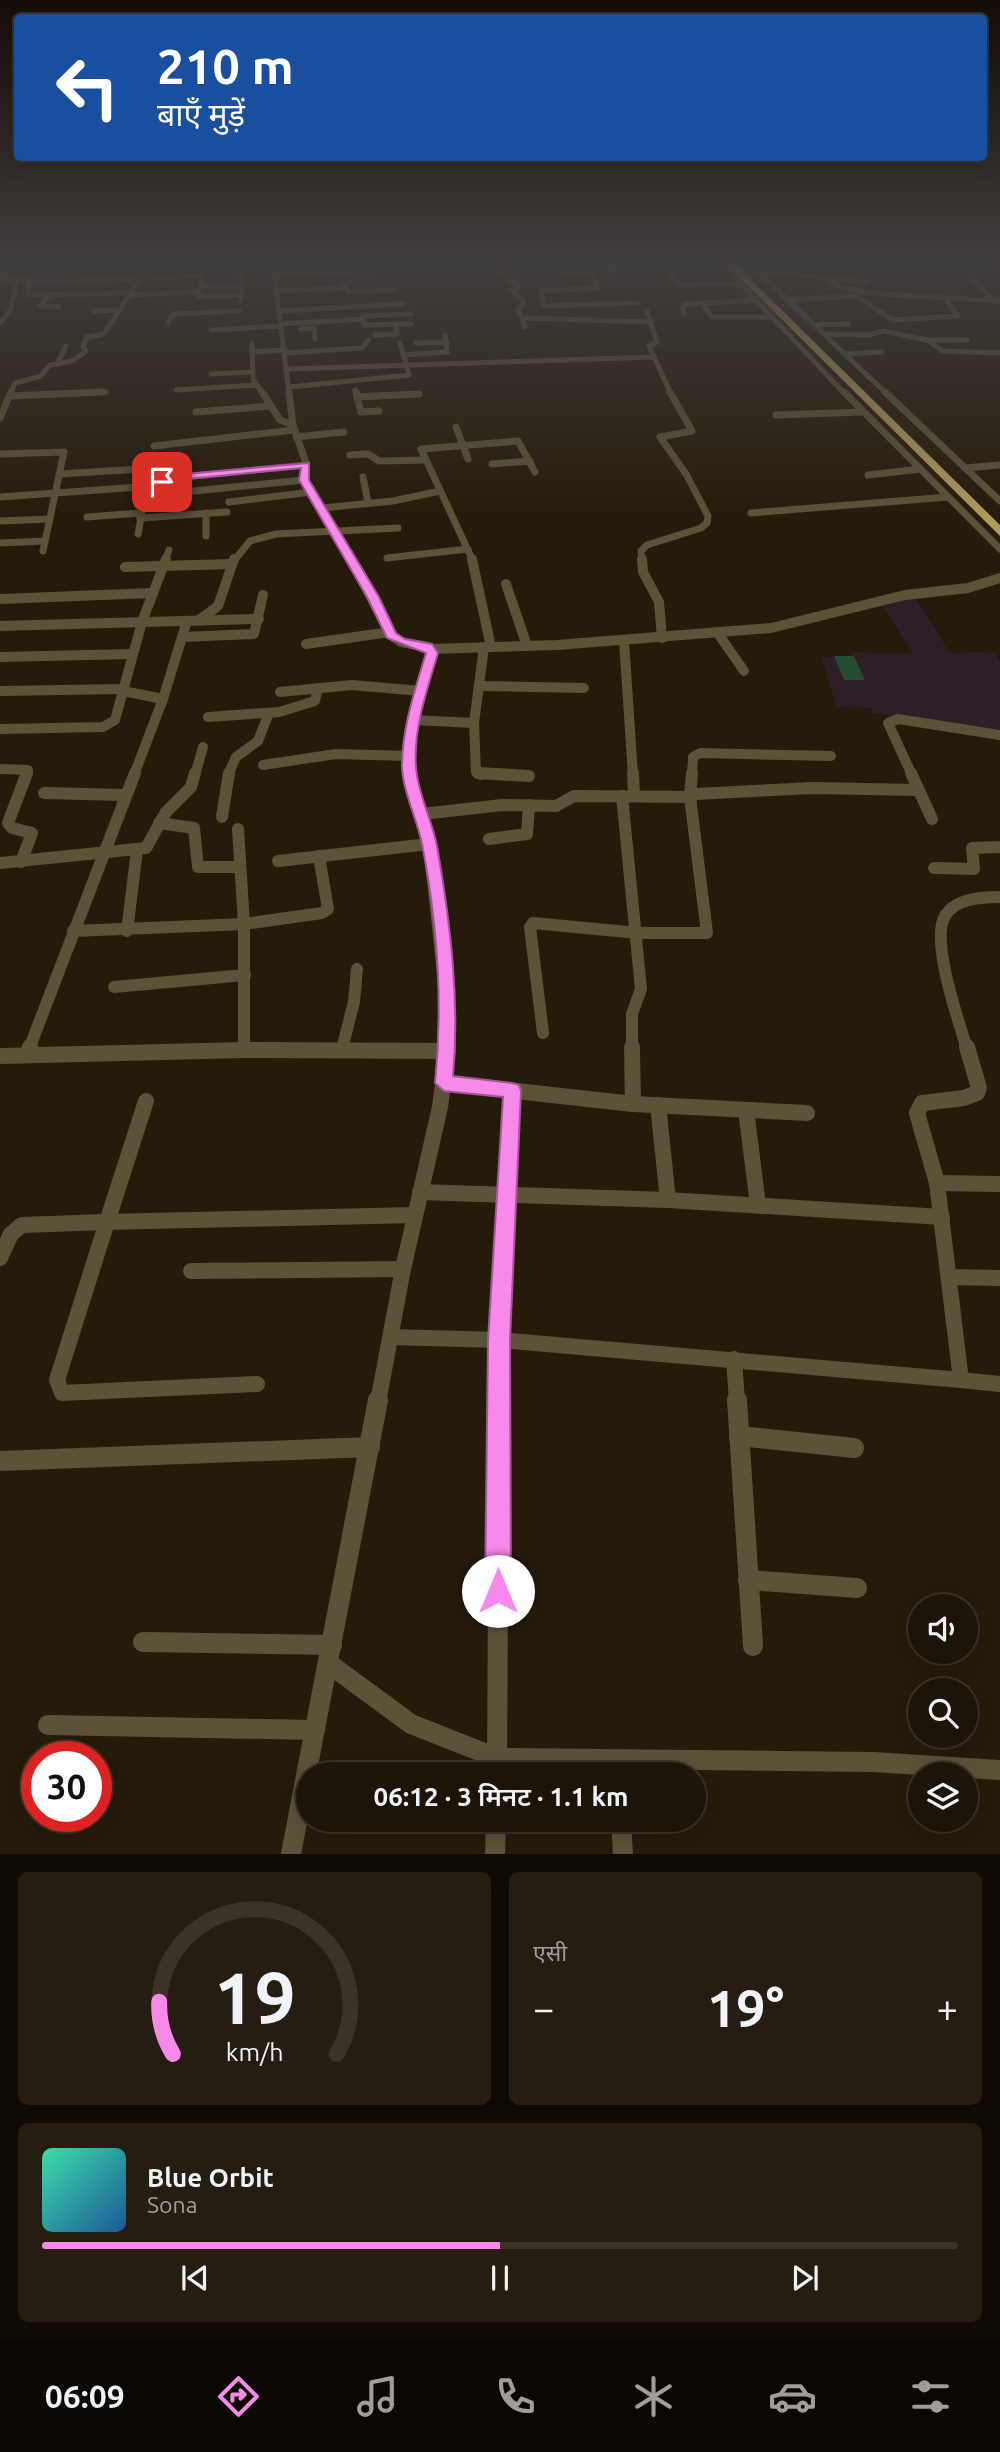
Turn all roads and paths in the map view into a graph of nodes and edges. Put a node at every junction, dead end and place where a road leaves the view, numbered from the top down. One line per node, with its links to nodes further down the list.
1 (64, 350): 20 (street)
2 (85, 350): 20 (street)
3 (323, 350): 12 (street)
4 (402, 350): 18 (street)
5 (447, 350): 18 (street)
6 (651, 350): 19 (street)
7 (803, 350): 37 (street)
8 (816, 350): 79 (highway)
9 (827, 350): 75 (highway)
10 (842, 350): 17 (street)
11 (941, 350): 15 (street)
12 (285, 351): 13 (street); 23 (street)
13 (252, 352): 24 (street)
14 (882, 352): 17 (street)
15 (963, 352): 16 (street); 21 (street)
16 (1000, 353)
17 (846, 354): 53 (street)
18 (404, 355): 22 (street)
19 (654, 357): 22 (street); 105 (street)
20 (58, 362): 32 (street)
21 (1000, 362)
22 (408, 365): 23 (street); 26 (street)
23 (288, 369): 28 (street)
24 (253, 372): 25 (street); 27 (street)
25 (211, 374)
26 (354, 382): 28 (street); 33 (street)
27 (257, 384): 29 (street); 34 (street)
28 (290, 387): 41 (street)
29 (176, 390)
30 (106, 391): 32 (street)
31 (419, 394): 33 (street)
32 (10, 396): 39 (street)
33 (357, 397): 35 (street)
34 (271, 406): 36 (street); 41 (street)
35 (379, 411)
36 (196, 412)
37 (863, 412): 38 (street); 54 (street)
38 (776, 415)
39 (0, 418)
40 (456, 427): 43 (street)
41 (294, 431): 42 (street); 44 (street); 51 (street)
42 (344, 432)
43 (463, 445): 47 (street); 48 (street); 49 (street)
44 (154, 446)
45 (0, 454): 56 (street)
46 (350, 455): 48 (street)
47 (468, 459)
48 (425, 460): 61 (street)
49 (530, 461): 50 (street); 55 (street)
50 (492, 464)
51 (306, 465): 59 (street); 60 (street)
52 (1000, 465): 53 (street)
53 (965, 468): 65 (street)
54 (920, 469): 57 (street); 64 (street)
55 (535, 472)
56 (59, 474): 59 (street); 62 (street)
57 (868, 475)
58 (363, 478): 67 (street)
59 (162, 479): 62 (street)
60 (308, 486): 66 (street); 68 (street); 72 (street)
61 (440, 491): 67 (street); 86 (street)
62 (55, 493): 63 (street); 74 (street)
63 (0, 497)
64 (948, 497): 71 (street); 84 (street)
65 (1000, 501)
66 (229, 502)
67 (368, 503): 68 (street)
68 (321, 508): 78 (street)
69 (227, 512): 70 (street)
70 (206, 513): 72 (street); 81 (street)
71 (751, 513)
72 (140, 516): 73 (street); 80 (street)
73 (87, 517)
74 (50, 519): 76 (street); 82 (street)
75 (1000, 519)
76 (0, 521)
77 (398, 528): 78 (street)
78 (333, 530): 89 (street); 102 (street)
79 (1000, 532)
80 (138, 534)
81 (206, 536)
82 (45, 541): 83 (street); 87 (street)
83 (0, 543)
84 (1000, 549)
85 (169, 550): 91 (street)
86 (468, 550): 88 (street); 109 (street)
87 (43, 551)
88 (387, 558)
89 (232, 564): 91 (street); 98 (street)
90 (125, 567): 91 (street)
91 (163, 567): 94 (street)
92 (1000, 578): 103 (street)
93 (506, 583): 108 (street)
94 (152, 593): 96 (street); 100 (street)
95 (263, 595): 97 (street)
96 (0, 599)
97 (259, 619): 98 (street); 104 (street)
98 (199, 620): 99 (street)
99 (187, 621): 100 (street); 104 (street)
100 (142, 622): 101 (street); 111 (street)
101 (0, 625)
102 (390, 632): 107 (street); 110 (street)
103 (717, 632): 105 (street); 113 (street)
104 (183, 637): 121 (street)
105 (662, 638): 106 (street)
106 (624, 641): 108 (street); 137 (street)
107 (306, 645)
108 (527, 646): 109 (street)
109 (487, 647): 110 (street); 114 (street)
110 (430, 649): 119 (street)
111 (132, 654): 112 (street); 117 (street)
112 (0, 657)
113 (744, 671)
114 (481, 686): 116 (street); 125 (street)
115 (318, 688): 119 (street); 120 (street); 122 (street)
116 (584, 688)
117 (123, 690): 118 (street); 121 (street); 126 (street)
118 (0, 691)
119 (421, 691): 124 (street)
120 (280, 692)
121 (163, 699): 136 (street)
122 (269, 713): 123 (street); 141 (street)
123 (208, 717)
124 (413, 720): 125 (street); 130 (street)
125 (474, 723): 133 (street)
126 (0, 729)
127 (1000, 735): 134 (street)
128 (203, 747): 143 (street)
129 (831, 756): 138 (street)
130 (409, 757): 131 (street); 140 (street)
131 (262, 765)
132 (0, 769): 152 (street)
133 (529, 776)
134 (918, 790): 138 (street); 142 (street)
135 (44, 793): 136 (street)
136 (124, 795): 149 (street)
137 (628, 796): 138 (street); 139 (street); 160 (street)
138 (690, 797): 160 (street)
139 (529, 805): 140 (street); 145 (street)
140 (422, 814): 146 (street)
141 (222, 817)
142 (932, 819)
143 (159, 823): 148 (street); 154 (street)
144 (237, 829): 154 (street)
145 (489, 839)
146 (429, 844): 150 (street); 167 (street)
147 (1000, 847): 155 (street)
148 (137, 850): 149 (street); 159 (street)
149 (103, 851): 152 (street); 158 (street)
150 (319, 856): 151 (street); 157 (street)
151 (278, 861)
152 (21, 862): 153 (street)
153 (0, 863)
154 (240, 867): 157 (street)
155 (934, 868)
156 (1000, 897): 177 (street)
157 (244, 924): 159 (street); 162 (street)
158 (73, 931): 159 (street); 168 (street)
159 (127, 931)
160 (638, 933): 164 (street); 173 (street)
161 (357, 969): 166 (street)
162 (245, 975): 163 (street); 165 (street)
163 (114, 987)
164 (543, 1033)
165 (244, 1050): 166 (street); 168 (street)
166 (342, 1050): 167 (street)
167 (448, 1051): 170 (street)
168 (27, 1055): 169 (street)
169 (0, 1056)
170 (444, 1083): 171 (street); 179 (street)
171 (512, 1091): 173 (street); 180 (street)
172 (146, 1101): 185 (street)
173 (633, 1104): 174 (street)
174 (658, 1105): 175 (street); 181 (street)
175 (746, 1110): 176 (street); 182 (street)
176 (807, 1113)
177 (937, 1183): 178 (street); 184 (street)
178 (1000, 1184)
179 (420, 1192): 180 (street); 183 (street)
180 (508, 1195): 181 (street); 192 (street)
181 (668, 1200): 182 (street)
182 (758, 1205): 184 (street)
183 (415, 1215): 185 (street); 187 (street)
184 (942, 1217): 189 (street)
185 (107, 1222): 186 (street); 195 (street)
186 (0, 1258)
187 (403, 1269): 188 (street); 191 (street)
188 (191, 1272)
189 (949, 1277): 190 (street); 194 (street)
190 (1000, 1278)
191 (390, 1337): 192 (street); 198 (street)
192 (499, 1340): 193 (street); 209 (street)
193 (734, 1359): 194 (street); 197 (street)
194 (961, 1380): 196 (street)
195 (257, 1384)
196 (1000, 1384)
197 (739, 1436): 199 (street); 201 (street)
198 (370, 1447): 200 (street); 205 (street)
199 (854, 1448)
200 (0, 1461)
201 (748, 1580): 202 (street); 204 (street)
202 (857, 1588)
203 (143, 1642): 205 (street)
204 (753, 1646)
205 (330, 1654): 207 (street); 208 (street)
206 (48, 1725): 207 (street)
207 (315, 1730): 214 (street)
208 (489, 1762)
209 (497, 1762)
210 (706, 1765): 211 (street)
211 (1000, 1770)
212 (496, 1832): 215 (street)
213 (622, 1832): 216 (street)
214 (291, 1853)
215 (495, 1853)
216 (623, 1853)

